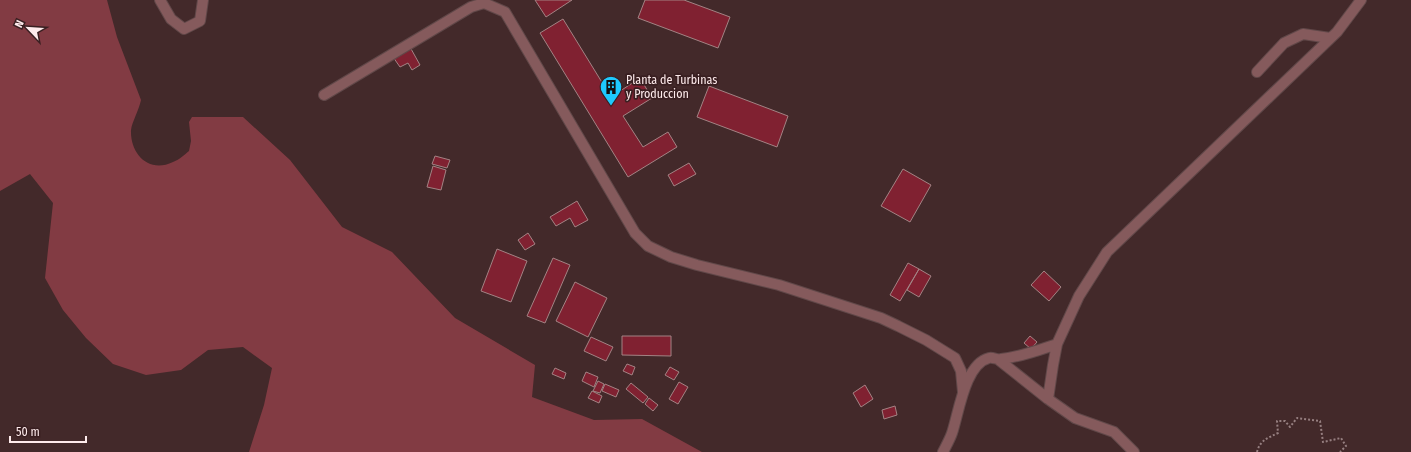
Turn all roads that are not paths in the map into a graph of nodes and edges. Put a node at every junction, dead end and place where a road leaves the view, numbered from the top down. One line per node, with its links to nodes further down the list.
1 (160, 0): 2 (street)
2 (203, 0)
3 (1361, 0): 4 (street)
4 (1330, 38): 5 (street); 7 (street)
5 (1257, 72)
6 (324, 95): 9 (street)
7 (1057, 344): 8 (street); 10 (street)
8 (999, 360): 9 (street); 10 (street)
9 (963, 392): 11 (street)
10 (1048, 399): 12 (street)
11 (943, 452)
12 (1134, 452)

